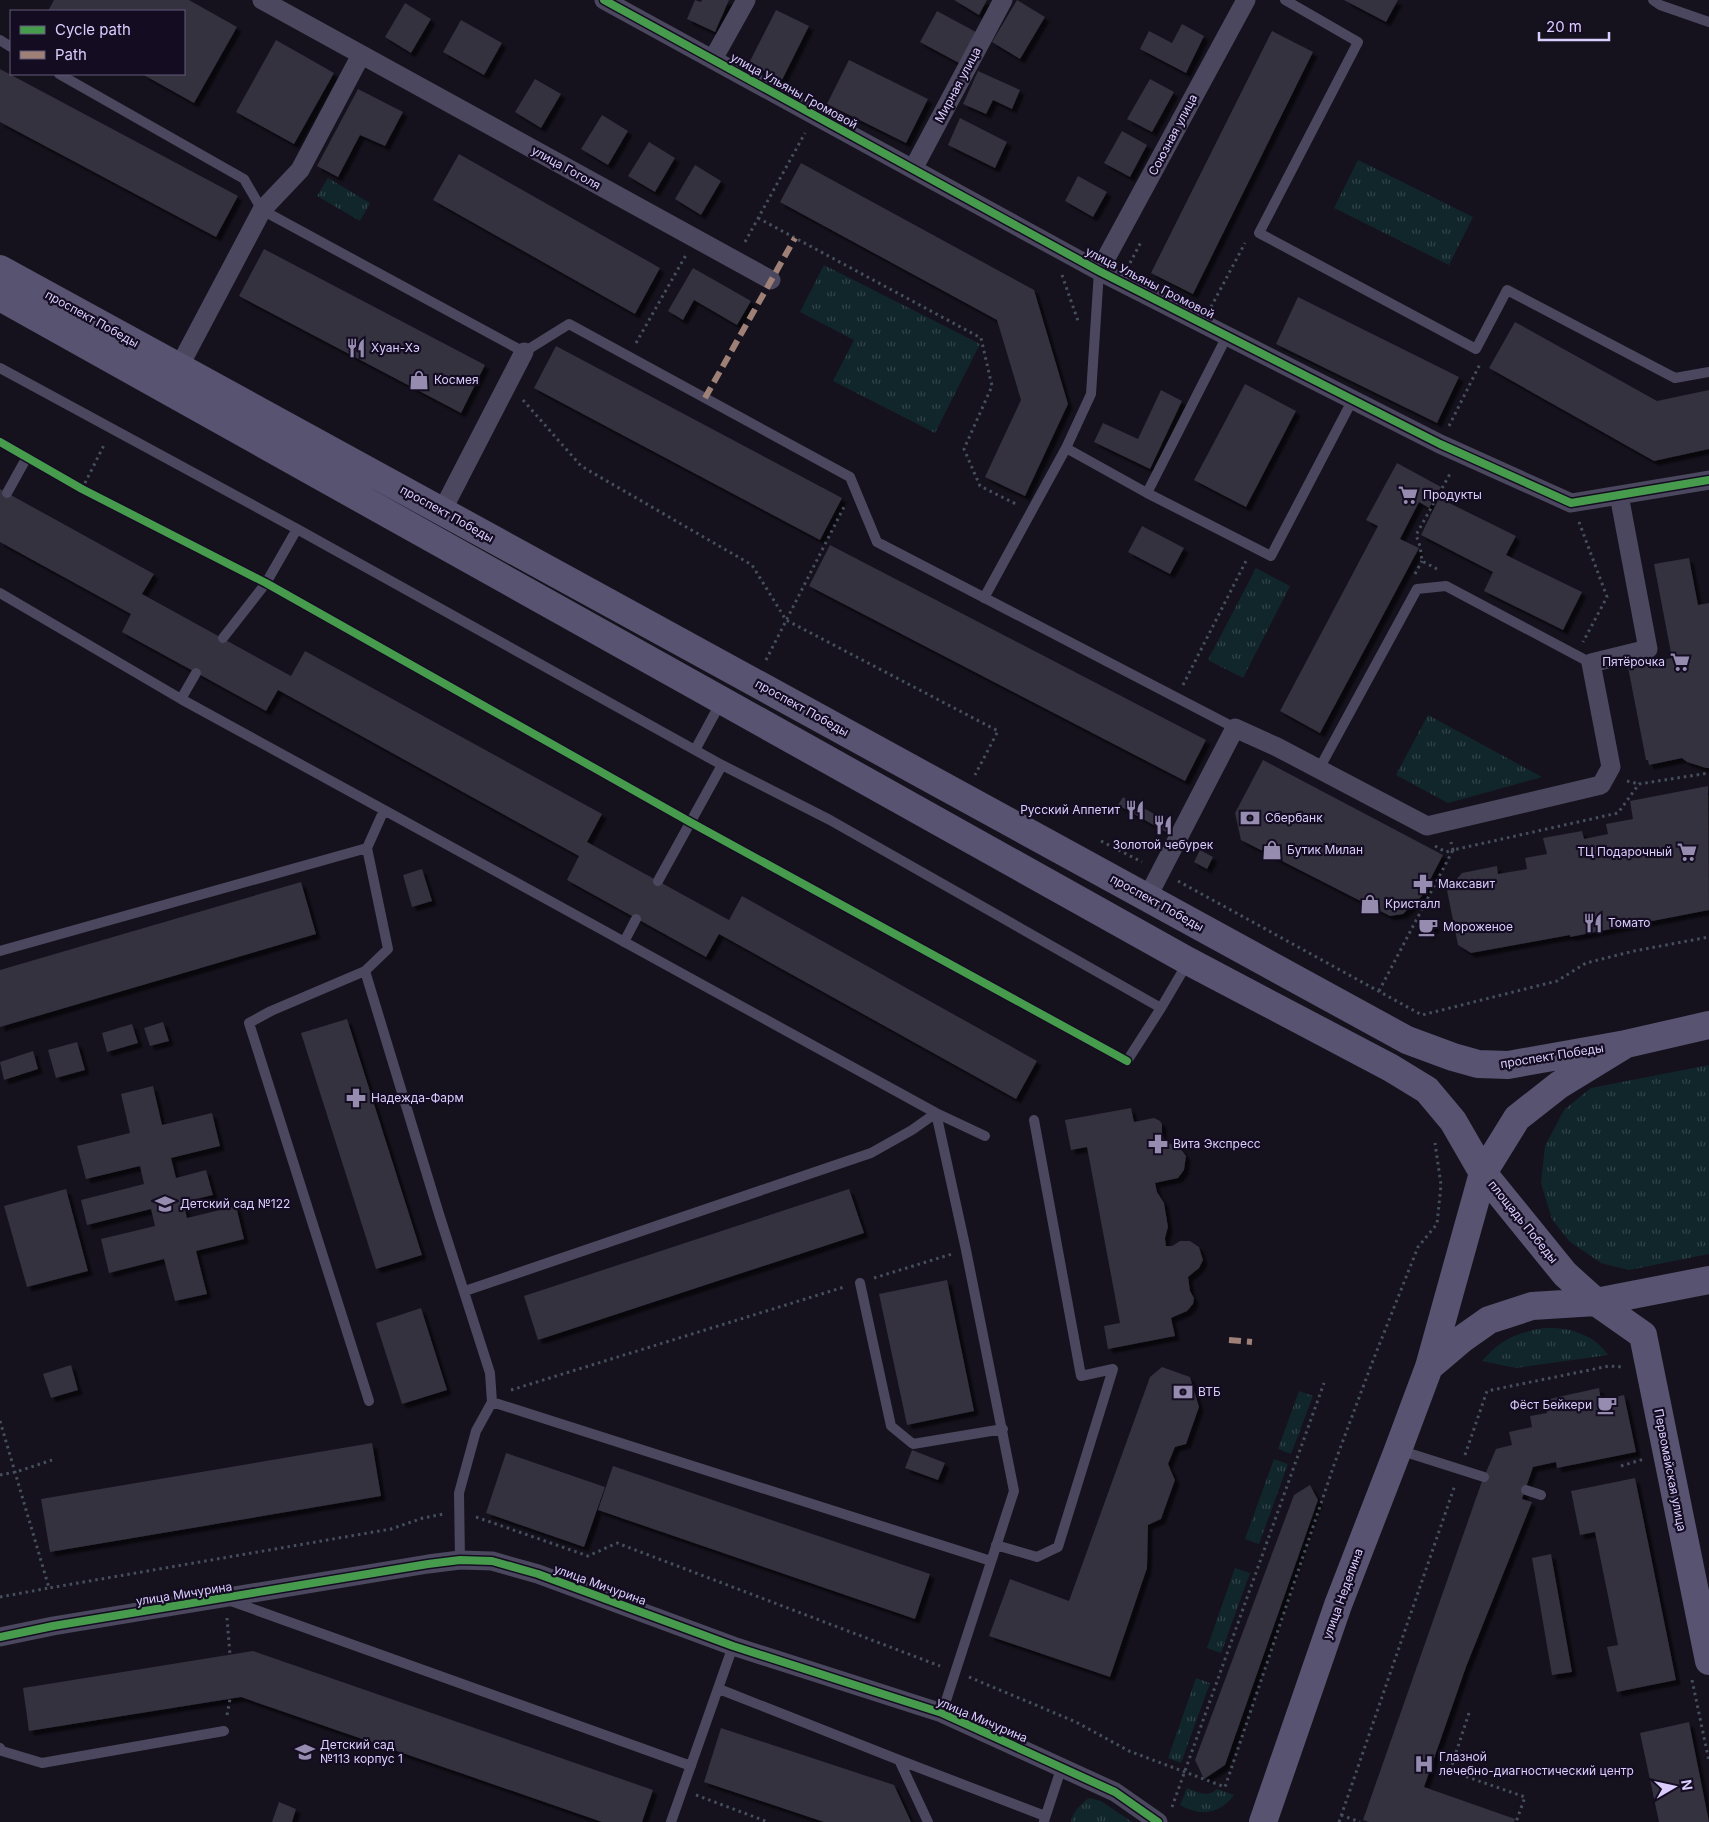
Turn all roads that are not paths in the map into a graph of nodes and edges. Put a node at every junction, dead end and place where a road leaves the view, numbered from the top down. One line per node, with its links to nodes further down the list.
1 (262, 0): 9 (street, улица Гоголя)
2 (604, 0): 10 (street, улица Ульяны Громовой)
3 (746, 0): 10 (street)
4 (1003, 0): 12 (street, Мирная улица)
5 (1246, 0): 15 (street, Союзная улица)
6 (1285, 0): 22 (lane)
7 (1653, 0): 8 (lane)
8 (1709, 22)
9 (361, 55): 13 (street); 16 (street, улица Гоголя)
10 (713, 60): 12 (street, улица Ульяны Громовой)
11 (61, 75): 13 (lane)
12 (913, 169): 15 (street, улица Ульяны Громовой)
13 (262, 210): 19 (lane); 20 (street)
14 (0, 269): 20 (main road, проспект Победы)
15 (1099, 271): 18 (street, улица Ульяны Громовой); 24 (lane)
16 (771, 280)
17 (0, 297): 38 (main road, проспект Победы)
18 (1228, 336): 23 (street, улица Ульяны Громовой); 28 (lane)
19 (524, 352): 30 (street); 33 (lane)
20 (180, 367): 30 (main road, проспект Победы)
21 (0, 368): 31 (lane)
22 (1709, 372)
23 (1353, 399): 28 (lane); 29 (street, улица Ульяны Громовой)
24 (1066, 448): 28 (lane); 33 (lane)
25 (27, 458): 27 (lane)
26 (1709, 480): 29 (street)
27 (7, 493)
28 (1147, 494)
29 (1619, 495): 35 (street)
30 (442, 511): 46 (main road, проспект Победы)
31 (297, 529): 34 (lane); 40 (lane)
32 (0, 593): 37 (lane)
33 (984, 598): 39 (lane)
34 (223, 638)
35 (1584, 659): 42 (lane); 42 (street)
36 (196, 673): 37 (lane)
37 (181, 699): 43 (lane)
38 (722, 701): 40 (lane); 50 (main road, проспект Победы)
39 (1234, 728): 42 (street); 46 (street)
40 (695, 750): 41 (lane)
41 (722, 765): 45 (lane); 52 (lane)
42 (1319, 769)
43 (384, 810): 44 (lane); 48 (lane)
44 (367, 848): 49 (lane); 51 (lane)
45 (658, 881)
46 (1147, 898): 54 (main road, проспект Победы)
47 (636, 919): 48 (lane)
48 (624, 942): 56 (lane)
49 (0, 951)
50 (1188, 961): 52 (lane); 59 (main road, проспект Победы)
51 (365, 971): 62 (lane); 66 (lane)
52 (1160, 1008): 55 (lane)
53 (1709, 1025): 54 (main road, площадь Победы)
54 (1626, 1044): 59 (main road, площадь Победы)
55 (1127, 1061)
56 (936, 1113): 58 (lane); 62 (lane); 67 (lane)
57 (1034, 1120): 72 (lane)
58 (985, 1136)
59 (1483, 1173): 63 (main road, площадь Победы); 64 (main road, улица Неделина)
60 (1709, 1280): 63 (main road)
61 (860, 1283): 67 (lane)
62 (465, 1291): 65 (lane)
63 (1596, 1302): 64 (main road); 78 (main road, Первомайская улица)
64 (1428, 1367): 68 (main road, улица Неделина)
65 (492, 1399): 73 (lane); 74 (lane)
66 (369, 1401)
67 (1003, 1429): 72 (lane)
68 (1398, 1450): 69 (lane); 90 (main road, улица Неделина)
69 (1484, 1477)
70 (1526, 1490): 71 (lane)
71 (1541, 1496)
72 (996, 1546): 74 (lane)
73 (460, 1560): 75 (street, улица Мичурина); 77 (street, улица Мичурина)
74 (991, 1561): 80 (lane)
75 (226, 1599): 76 (street, улица Мичурина); 84 (lane)
76 (0, 1638)
77 (733, 1646): 79 (lane); 80 (street, улица Мичурина)
78 (1700, 1668)
79 (719, 1689): 83 (lane); 84 (lane)
80 (942, 1713): 85 (street, улица Мичурина)
81 (224, 1731): 82 (lane)
82 (1, 1752)
83 (899, 1760): 87 (lane); 89 (lane)
84 (691, 1766): 88 (lane)
85 (1062, 1766): 86 (street, улица Мичурина); 87 (lane)
86 (1164, 1818)
87 (1044, 1819)
88 (672, 1822)
89 (928, 1822)
90 (1263, 1822)

